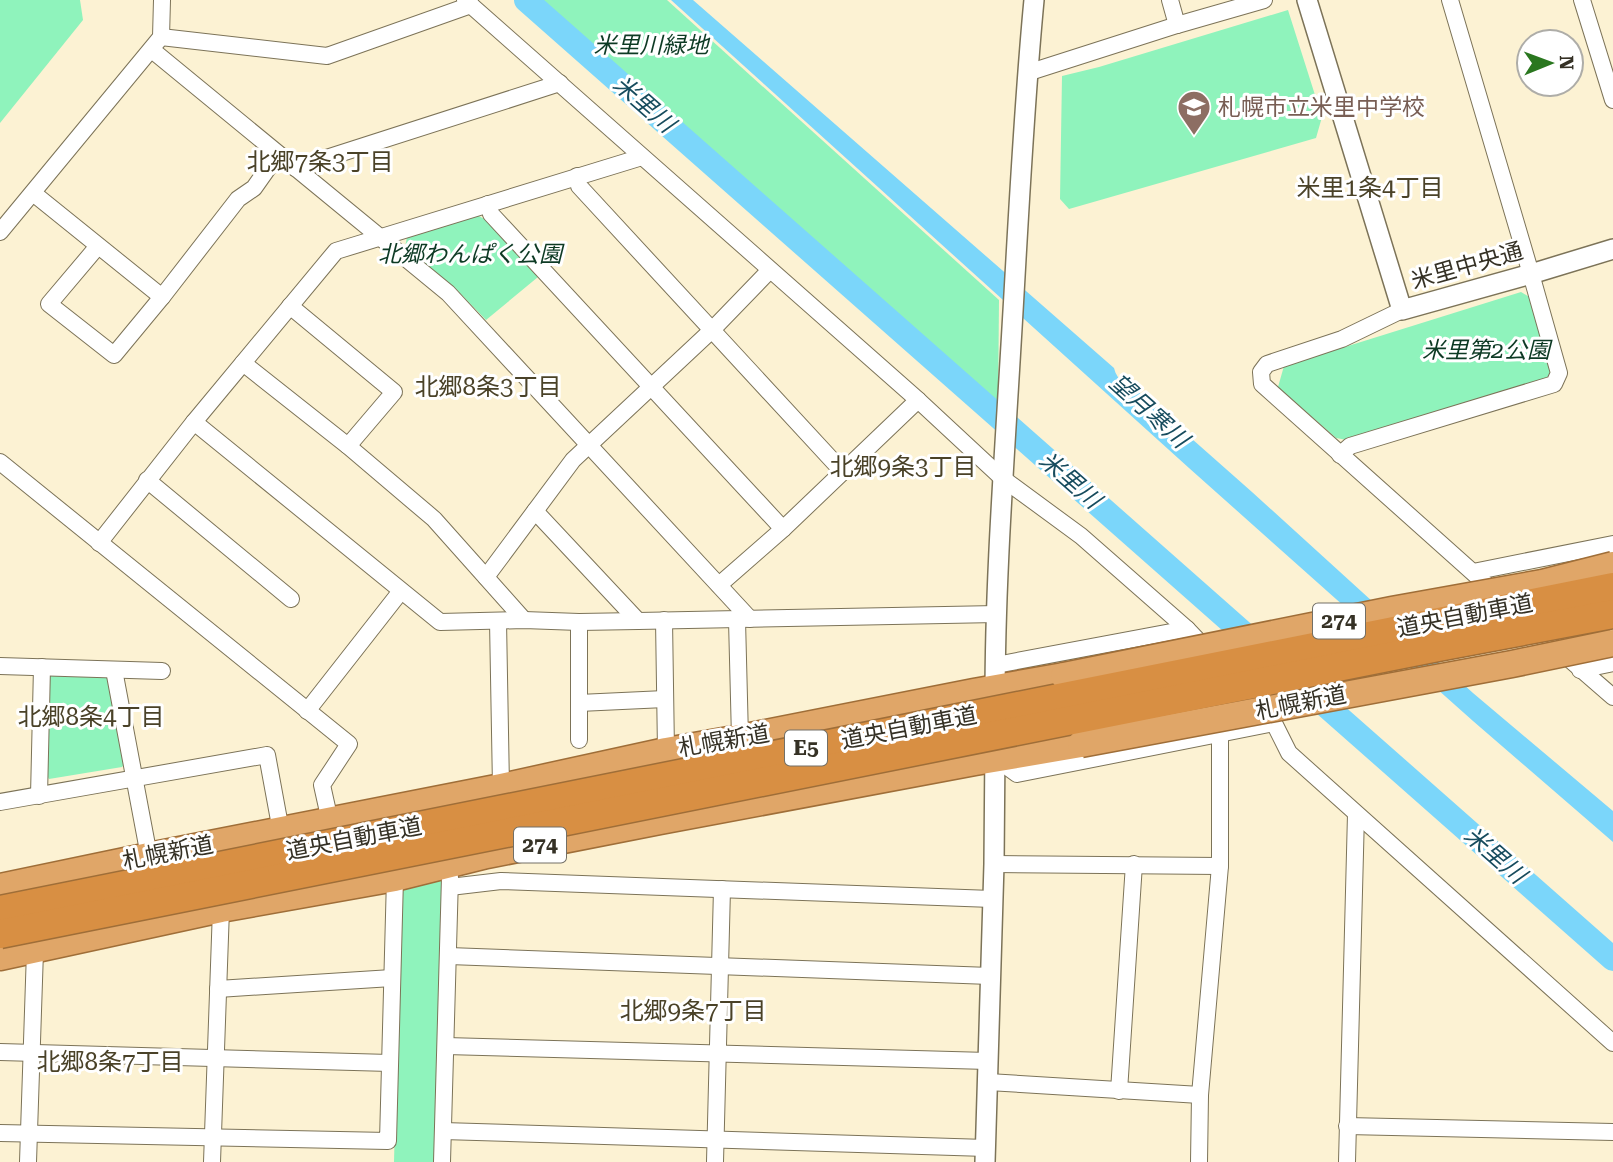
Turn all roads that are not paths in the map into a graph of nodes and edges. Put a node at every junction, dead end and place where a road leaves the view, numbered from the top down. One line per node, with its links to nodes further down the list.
1 (1034, 0): 11 (street)
2 (1170, 0): 9 (street)
3 (1264, 0): 9 (street)
4 (1307, 0): 28 (street, 米里中央通)
5 (1450, 0): 25 (street)
6 (1582, 0): 13 (street)
7 (162, 1): 10 (street)
8 (468, 2): 10 (street); 12 (street)
9 (1177, 25): 11 (street)
10 (156, 44): 14 (street); 18 (street)
11 (1027, 73): 38 (street)
12 (560, 83): 15 (street); 16 (street)
13 (1613, 100)
14 (278, 155): 16 (street); 26 (street)
15 (642, 157): 17 (street); 24 (street)
16 (295, 168): 21 (street)
17 (577, 176): 19 (street); 29 (street)
18 (33, 193): 20 (street); 22 (street)
19 (488, 204): 21 (street); 31 (street)
20 (0, 232)
21 (380, 237): 27 (street); 34 (street)
22 (99, 246): 26 (street); 26 (street)
23 (1613, 249): 25 (street, 米里中央通)
24 (770, 270): 29 (street); 32 (street)
25 (1531, 274): 28 (street, 米里中央通); 36 (street)
26 (162, 297)
27 (290, 306): 30 (street); 35 (street)
28 (1402, 310): 36 (street)
29 (712, 330): 31 (street); 39 (street)
30 (243, 363): 33 (street); 35 (street)
31 (651, 387): 34 (street); 42 (street)
32 (918, 400): 38 (street); 39 (street)
33 (194, 422): 40 (street); 50 (street)
34 (589, 445): 41 (street); 48 (street)
35 (348, 446): 47 (street)
36 (1339, 454): 46 (street)
37 (0, 462): 43 (street)
38 (1003, 468): 52 (street); 60 (street)
39 (843, 472): 42 (street)
40 (147, 480): 43 (street); 51 (street)
41 (535, 511): 47 (street); 58 (street)
42 (783, 529): 48 (street)
43 (99, 543): 72 (street)
44 (1613, 544): 46 (street)
45 (1613, 565): 68 (highway, 札幌新道 / 274, bridge)
46 (1473, 572): 66 (street)
47 (486, 577): 55 (street)
48 (719, 585): 54 (street)
49 (1613, 587): 96 (highway, 道央自動車道 / E5, bridge)
50 (401, 591): 57 (street); 72 (street)
51 (291, 600)
52 (997, 614): 54 (street); 68 (street)
53 (1613, 614): 97 (highway, 道央自動車道 / E5, bridge)
54 (743, 619): 56 (street); 75 (street)
55 (524, 620): 57 (street); 59 (street)
56 (664, 620): 58 (street); 70 (street)
57 (498, 621): 80 (street)
58 (638, 621): 59 (street)
59 (579, 622): 71 (street)
60 (1187, 629): 68 (street); 73 (street)
61 (1613, 643): 78 (highway, 札幌新道 / 274, bridge)
62 (1613, 663): 66 (street)
63 (0, 666): 64 (street)
64 (41, 667): 65 (street); 81 (street)
65 (114, 670): 67 (street); 79 (street)
66 (1580, 670): 69 (street)
67 (163, 671)
68 (995, 677): 75 (highway, 札幌新道 / 274); 78 (street)
69 (1613, 697)
70 (665, 699): 71 (street); 77 (street)
71 (579, 703): 76 (street)
72 (307, 711): 84 (street)
73 (1274, 723): 74 (street); 83 (street)
74 (1220, 735): 78 (street); 89 (street)
75 (740, 738): 77 (highway, 札幌新道 / 274)
76 (579, 740)
77 (666, 751): 80 (highway, 札幌新道 / 274)
78 (995, 758): 87 (street); 90 (highway, 札幌新道 / 274)
79 (135, 778): 81 (street); 85 (street); 86 (street)
80 (501, 787): 84 (highway, 札幌新道 / 274)
81 (38, 796): 82 (street)
82 (0, 802)
83 (1356, 814): 105 (street); 116 (street)
84 (330, 821): 85 (highway, 札幌新道 / 274)
85 (281, 831): 86 (highway, 札幌新道 / 274)
86 (149, 856): 92 (highway, 札幌新道 / 274)
87 (994, 864): 88 (street); 94 (street)
88 (1134, 864): 89 (street); 114 (street)
89 (1220, 866): 115 (street)
90 (450, 876): 91 (highway, 札幌新道 / 274); 93 (street); 99 (street)
91 (395, 878): 95 (highway, 札幌新道 / 274); 103 (street)
92 (0, 887)
93 (722, 889): 94 (street); 101 (street)
94 (992, 898): 102 (street)
95 (221, 909): 98 (highway, 札幌新道 / 274); 104 (street)
96 (0, 910)
97 (0, 934)
98 (35, 951): 100 (highway, 札幌新道 / 274); 108 (street)
99 (449, 956): 101 (street); 106 (street)
100 (0, 957)
101 (720, 966): 102 (street); 109 (street)
102 (990, 976): 111 (street)
103 (393, 978): 104 (street); 112 (street)
104 (218, 989): 110 (street)
105 (1613, 1043)
106 (446, 1046): 109 (street); 117 (street)
107 (0, 1052): 108 (street)
108 (33, 1053): 110 (street); 120 (street)
109 (717, 1054): 111 (street); 122 (street)
110 (216, 1059): 112 (street); 121 (street)
111 (988, 1061): 113 (street)
112 (390, 1063): 121 (street)
113 (988, 1082): 114 (street); 123 (street)
114 (1119, 1091): 115 (street)
115 (1200, 1095): 128 (street)
116 (1347, 1126): 118 (street); 129 (street)
117 (443, 1131): 122 (street); 126 (street)
118 (1613, 1132)
119 (0, 1133): 120 (street)
120 (30, 1134): 121 (street); 124 (street)
121 (212, 1138): 125 (street)
122 (715, 1140): 123 (street); 127 (street)
123 (985, 1155)
124 (28, 1162)
125 (212, 1162)
126 (442, 1162)
127 (715, 1162)
128 (1199, 1162)
129 (1347, 1162)

